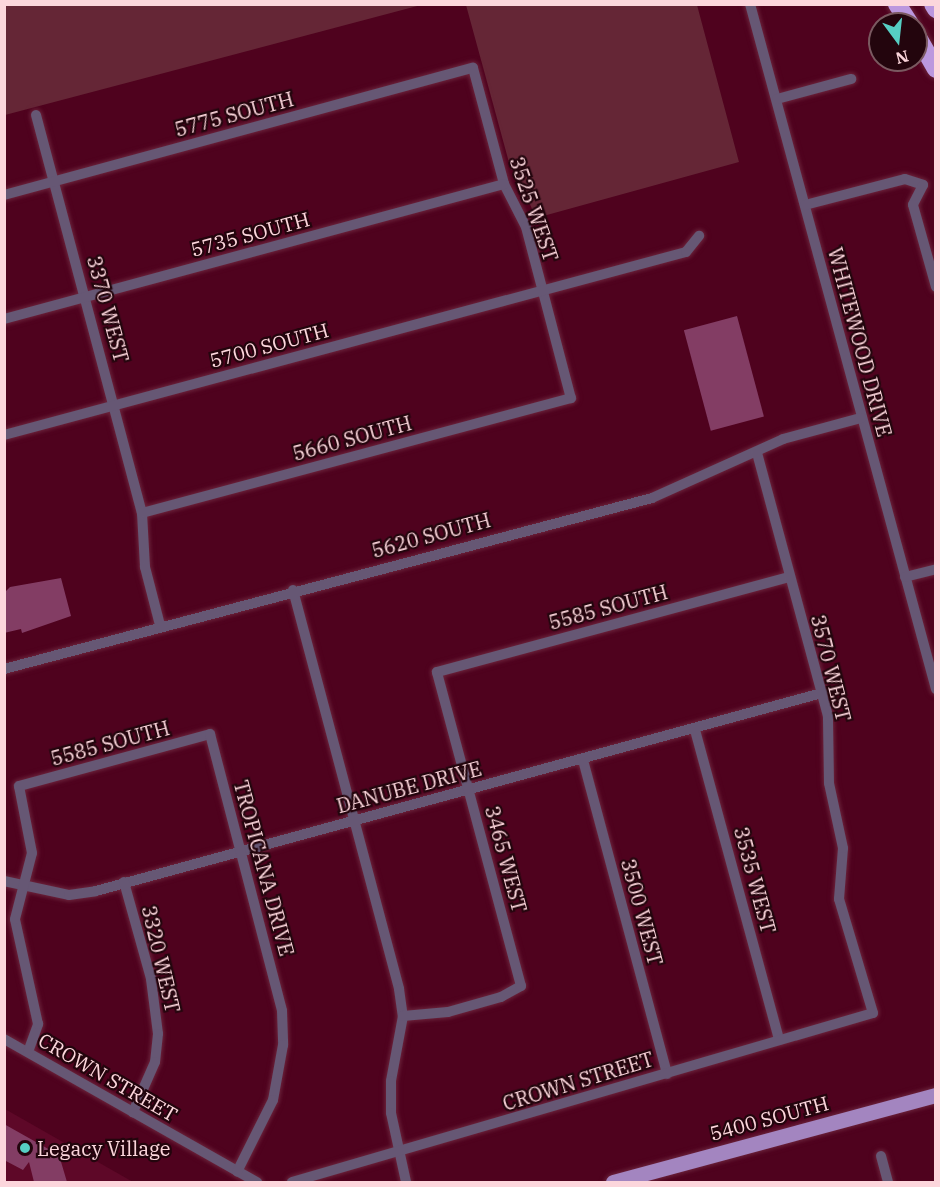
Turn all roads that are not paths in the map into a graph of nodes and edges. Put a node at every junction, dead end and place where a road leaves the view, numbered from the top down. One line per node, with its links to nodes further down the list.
1 (750, 4): 8 (street, WHITEWOOD DRIVE)
2 (933, 4): 3 (highway)
3 (936, 9)
4 (928, 54): 5 (highway)
5 (936, 67)
6 (473, 68): 10 (street, 5775 SOUTH); 11 (street, 3525 WEST)
7 (851, 79): 8 (street)
8 (777, 99): 13 (street, WHITEWOOD DRIVE)
9 (36, 115): 10 (street, 3370 WEST)
10 (54, 182): 12 (street, 5775 SOUTH); 17 (street, 3370 WEST)
11 (504, 184): 16 (street, 3525 WEST); 17 (street, 5735 SOUTH)
12 (4, 195)
13 (805, 205): 15 (street); 21 (street, WHITEWOOD DRIVE)
14 (699, 236): 16 (street, 5700 SOUTH)
15 (936, 287)
16 (543, 290): 19 (street, 3525 WEST); 20 (street, 5700 SOUTH)
17 (86, 297): 18 (street, 5735 SOUTH); 20 (street, 3370 WEST)
18 (4, 319)
19 (571, 398): 24 (street, 5660 SOUTH)
20 (115, 406): 22 (street, 5700 SOUTH); 24 (street, 3370 WEST)
21 (861, 418): 23 (street, 5620 SOUTH); 27 (street, WHITEWOOD DRIVE)
22 (4, 435)
23 (757, 452): 26 (street, 3570 WEST); 28 (street, 5620 SOUTH)
24 (142, 513): 29 (street, 3370 WEST)
25 (936, 569): 27 (street)
26 (789, 577): 31 (street, 5585 SOUTH); 33 (street, 3570 WEST)
27 (905, 577): 32 (street, WHITEWOOD DRIVE)
28 (293, 590): 29 (street, 5620 SOUTH); 38 (street)
29 (160, 625): 30 (street, 5620 SOUTH)
30 (4, 669)
31 (437, 672): 37 (street, 3465 WEST)
32 (935, 687)
33 (822, 693): 34 (street, DANUBE DRIVE); 43 (street, 3570 WEST)
34 (695, 730): 36 (street, DANUBE DRIVE); 46 (street, 3535 WEST)
35 (210, 734): 39 (street, TROPICANA DRIVE); 42 (street, 5585 SOUTH)
36 (583, 760): 37 (street, DANUBE DRIVE); 48 (street, 3500 WEST)
37 (469, 789): 38 (street, DANUBE DRIVE); 44 (street, 3465 WEST)
38 (356, 820): 39 (street, DANUBE DRIVE); 44 (street)
39 (240, 850): 41 (street, DANUBE DRIVE); 53 (street, TROPICANA DRIVE)
40 (4, 881): 42 (street, DANUBE DRIVE)
41 (124, 882): 42 (street, DANUBE DRIVE); 50 (street, 3320 WEST)
42 (23, 888): 47 (street)
43 (873, 1012): 46 (street, CROWN STREET)
44 (403, 1016): 51 (street)
45 (4, 1039): 47 (street, CROWN STREET)
46 (779, 1040): 48 (street, CROWN STREET)
47 (28, 1052): 50 (street, CROWN STREET)
48 (667, 1074): 51 (street, CROWN STREET)
49 (936, 1095): 57 (main road, 5400 SOUTH)
50 (133, 1112): 53 (street, CROWN STREET)
51 (398, 1154): 55 (street, CROWN STREET); 56 (street)
52 (881, 1156): 58 (street)
53 (237, 1172): 54 (street, CROWN STREET)
54 (256, 1182)
55 (292, 1182)
56 (406, 1182)
57 (613, 1182)
58 (888, 1182)

